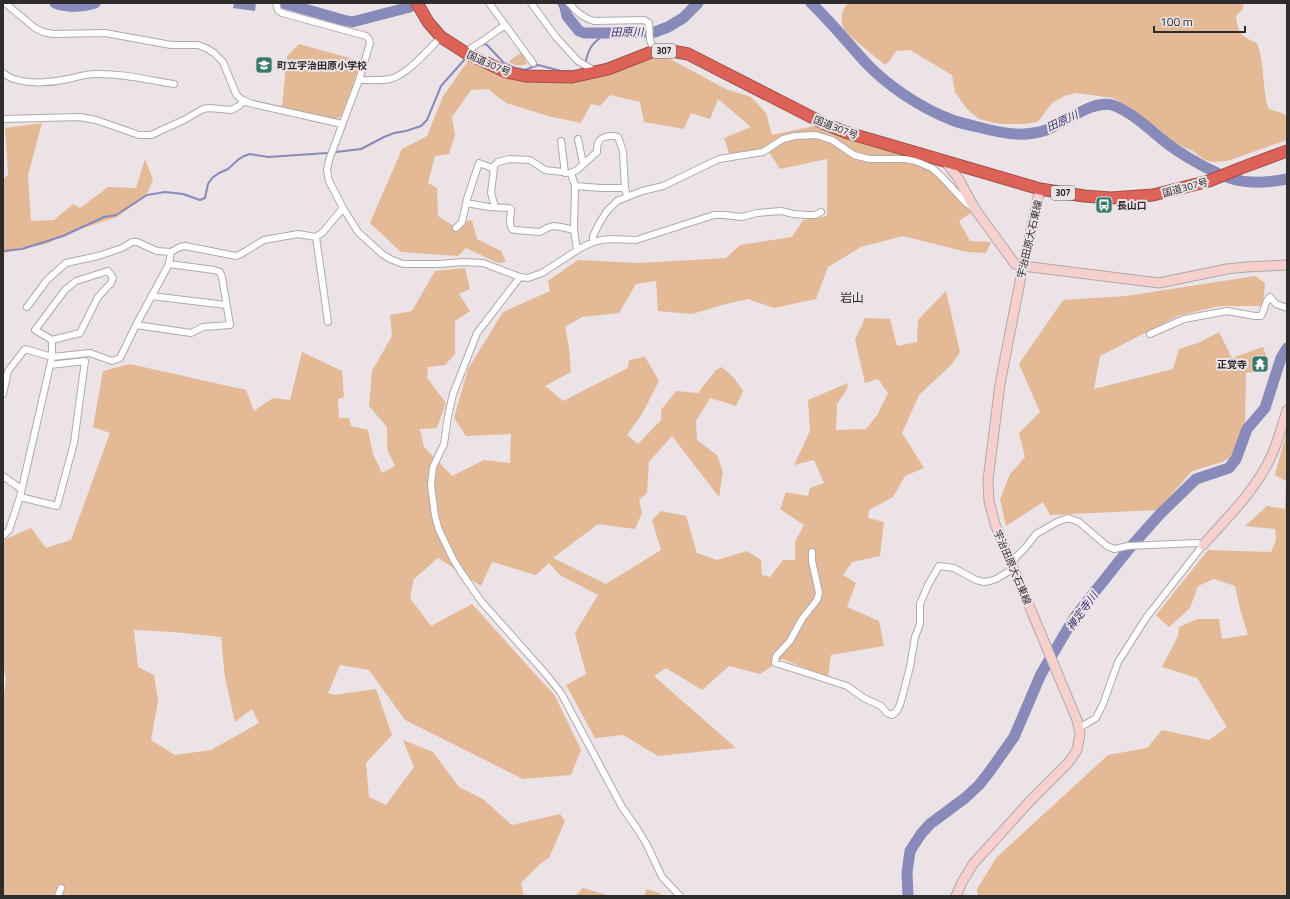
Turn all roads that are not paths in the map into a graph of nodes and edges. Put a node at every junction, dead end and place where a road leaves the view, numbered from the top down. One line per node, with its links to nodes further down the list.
1 (5, 3): 7 (street)
2 (417, 3): 10 (highway, 国道307号 / 307)
3 (489, 3): 9 (street)
4 (531, 3): 14 (street)
5 (569, 3): 11 (street)
6 (276, 4): 16 (street)
7 (12, 8): 8 (street); 18 (street)
8 (3, 10)
9 (505, 25): 12 (street); 13 (street)
10 (441, 37): 12 (highway, 国道307号 / 307); 16 (street)
11 (654, 51): 14 (highway, 国道307号 / 307); 24 (highway, 国道307号 / 307)
12 (466, 53): 14 (highway, 国道307号 / 307)
13 (533, 63)
14 (593, 69)
15 (3, 73): 17 (street)
16 (359, 80): 20 (street)
17 (174, 84)
18 (244, 101): 19 (street); 20 (street)
19 (3, 119)
20 (342, 124): 34 (street)
21 (578, 138): 25 (street)
22 (561, 141): 27 (street)
23 (1287, 151): 30 (highway, 国道307号 / 307)
24 (945, 161): 30 (highway, 国道307号 / 307); 35 (main road)
25 (583, 164): 27 (street); 29 (street)
26 (494, 168): 27 (street); 32 (street); 33 (street)
27 (568, 173): 28 (street)
28 (575, 186): 29 (street); 38 (street)
29 (625, 188): 31 (street)
30 (1040, 189): 45 (main road, 宇治田原大石東線)
31 (627, 196): 35 (street); 40 (street)
32 (466, 203): 33 (street); 37 (street)
33 (495, 207): 38 (street)
34 (343, 208): 39 (street); 46 (street)
35 (975, 209): 45 (main road)
36 (821, 212): 40 (street)
37 (456, 228)
38 (574, 230): 41 (street)
39 (316, 237): 42 (street); 51 (street)
40 (593, 242): 41 (street)
41 (577, 250): 46 (street)
42 (171, 252): 43 (street); 49 (street)
43 (169, 264): 47 (street); 48 (street)
44 (1287, 265): 45 (main road)
45 (1023, 266): 65 (main road, 宇治田原大石東線)
46 (520, 277): 69 (street)
47 (151, 296): 48 (street); 52 (street)
48 (226, 305): 52 (street)
49 (27, 306)
50 (1287, 308): 53 (street)
51 (328, 322)
52 (136, 325): 55 (street)
53 (1150, 334)
54 (52, 340): 54 (street); 55 (street)
55 (52, 357): 56 (street); 57 (street)
56 (50, 365): 60 (street); 61 (street)
57 (3, 394)
58 (1287, 410): 63 (main road)
59 (3, 476): 60 (street)
60 (21, 489): 61 (street)
61 (20, 497): 62 (street)
62 (3, 536)
63 (1203, 545): 65 (street); 66 (street)
64 (812, 552): 65 (street)
65 (1013, 565): 66 (main road, 宇治田原大石東線)
66 (1079, 728): 70 (main road, 宇治田原大石東線)
67 (61, 888): 68 (street)
68 (58, 896)
69 (680, 896)
70 (956, 896)

